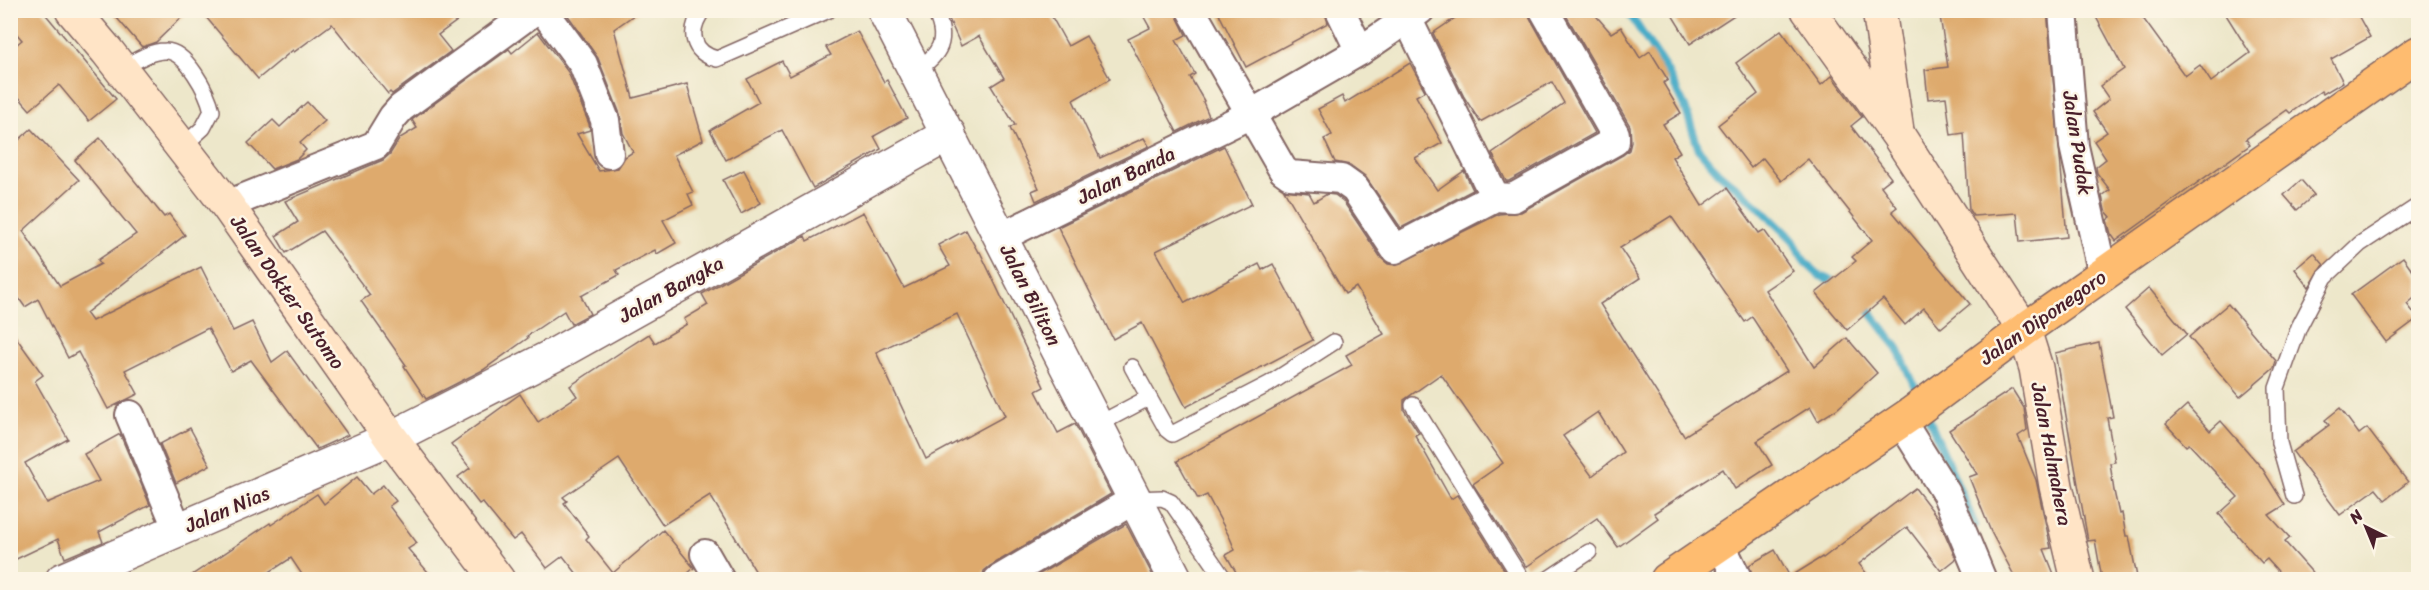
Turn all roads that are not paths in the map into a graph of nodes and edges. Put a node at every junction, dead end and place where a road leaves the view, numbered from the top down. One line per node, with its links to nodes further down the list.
1 (72, 10): 17 (main road, Jalan Dokter Sutomo)
2 (535, 10): 25 (street)
3 (543, 10): 23 (street)
4 (703, 10): 5 (lane)
5 (829, 10)
6 (884, 10): 18 (street, Jalan Biliton)
7 (934, 10): 18 (lane)
8 (1191, 10): 19 (street)
9 (1340, 10): 15 (street)
10 (1544, 10): 24 (street)
11 (1808, 10): 21 (main road, Jalan Halmahera)
12 (1879, 10): 21 (main road)
13 (2063, 10): 28 (street, Jalan Pudak)
14 (1410, 13): 15 (street, Jalan Banda); 24 (street)
15 (1360, 51): 19 (street, Jalan Banda)
16 (2418, 53): 28 (main road, Jalan Diponegoro)
17 (121, 69): 22 (main road, Jalan Dokter Sutomo); 22 (lane)
18 (915, 71): 20 (street, Jalan Biliton)
19 (1251, 114): 24 (street); 27 (street, Jalan Banda)
20 (949, 134): 27 (street, Jalan Biliton); 37 (street, Jalan Bangka)
21 (1898, 135): 29 (main road, Jalan Halmahera)
22 (182, 147): 25 (main road, Jalan Dokter Sutomo)
23 (609, 154)
24 (1495, 197)
25 (227, 205): 37 (main road, Jalan Dokter Sutomo)
26 (2418, 206): 38 (lane)
27 (1001, 237): 36 (street, Jalan Biliton)
28 (2103, 275): 29 (main road, Jalan Diponegoro)
29 (2024, 330): 35 (main road, Jalan Diponegoro); 56 (main road, Jalan Halmahera)
30 (1334, 342): 32 (lane)
31 (1132, 367): 32 (lane)
32 (1148, 398): 36 (lane)
33 (1413, 405): 51 (lane)
34 (130, 415): 40 (street)
35 (1906, 417): 41 (main road, Jalan Diponegoro); 55 (street)
36 (1097, 425): 39 (street, Jalan Biliton)
37 (391, 438): 40 (street, Jalan Nias); 46 (main road, Jalan Dokter Sutomo)
38 (2294, 496)
39 (1135, 499): 48 (street); 49 (street, Jalan Biliton); 50 (lane)
40 (177, 530): 44 (street, Jalan Nias)
41 (1720, 543): 53 (main road, Jalan Diponegoro); 54 (street)
42 (1589, 552): 52 (lane)
43 (705, 554): 47 (street)
44 (103, 571): 45 (street, Jalan Nias)
45 (62, 579)
46 (498, 579)
47 (720, 579)
48 (998, 579)
49 (1176, 579)
50 (1225, 579)
51 (1522, 579)
52 (1547, 579)
53 (1667, 579)
54 (1738, 579)
55 (1982, 579)
56 (2078, 579)

